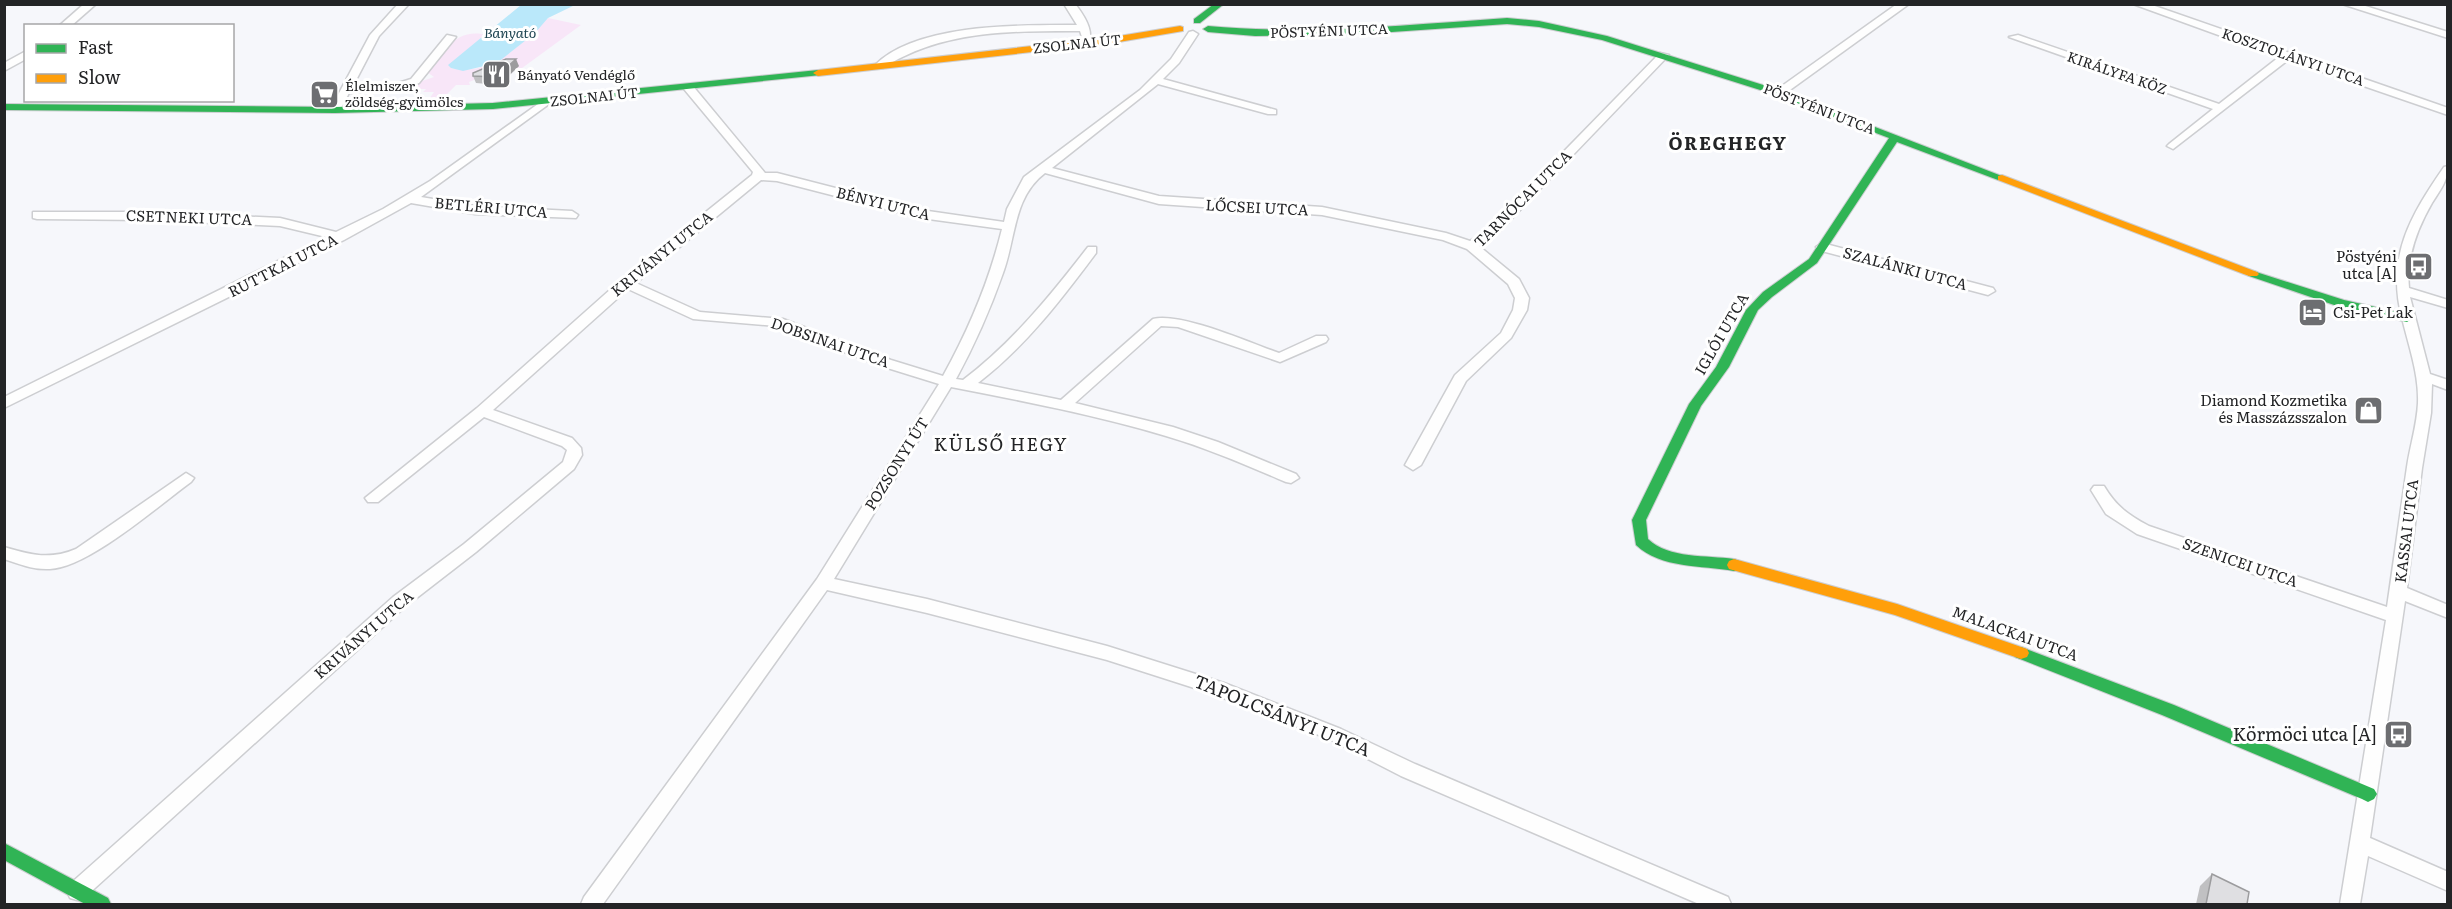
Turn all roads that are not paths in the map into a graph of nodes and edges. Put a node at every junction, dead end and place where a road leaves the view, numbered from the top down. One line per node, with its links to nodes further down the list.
1 (91, 4): 8 (street)
2 (404, 4): 22 (street)
3 (1069, 4): 9 (street)
4 (1220, 4): 10 (street, POZSONYI ÚT)
5 (2138, 4): 17 (street, KOSZTOLÁNYI UTCA)
6 (2348, 4): 11 (street)
7 (1901, 5): 23 (street)
8 (66, 24)
9 (1084, 28): 14 (street); 18 (street)
10 (1199, 28): 14 (street, ZSOLNAI ÚT); 16 (street, PÖSTYÉNI UTCA); 20 (street, POZSONYI ÚT)
11 (2448, 35)
12 (451, 37): 22 (street)
13 (2014, 37): 26 (street, KIRÁLYFA KÖZ)
14 (1088, 42): 18 (street, ZSOLNAI ÚT)
15 (24, 55): 19 (street)
16 (1664, 55): 23 (street, PÖSTYÉNI UTCA); 40 (street, TARNÓCAI UTCA)
17 (2288, 55): 26 (street); 29 (street, KOSZTOLÁNYI UTCA)
18 (879, 66): 21 (street, ZSOLNAI ÚT)
19 (4, 68)
20 (1157, 80): 28 (street); 32 (street, POZSONYI ÚT)
21 (688, 87): 24 (street, ZSOLNAI ÚT); 34 (street)
22 (346, 90): 27 (street)
23 (1779, 93): 30 (street, PÖSTYÉNI UTCA)
24 (545, 102): 27 (street, ZSOLNAI ÚT); 35 (street, RUTTKAI UTCA)
25 (4, 107): 27 (street, ZSOLNAI ÚT)
26 (2220, 108): 31 (street)
27 (334, 110)
28 (1272, 112)
29 (2448, 112)
30 (1895, 137): 41 (street, IGLÓI UTCA); 47 (street, PÖSTYÉNI UTCA)
31 (2173, 146)
32 (1043, 169): 38 (street, POZSONYI ÚT); 40 (street, LŐCSEI UTCA)
33 (2448, 169): 44 (street, KASSAI UTCA)
34 (758, 176): 38 (street, BÉNYI UTCA); 43 (street, KRIVÁNYI UTCA)
35 (411, 199): 37 (street, BETLÉRI UTCA); 39 (street, RUTTKAI UTCA)
36 (37, 215): 39 (street, CSETNEKI UTCA)
37 (572, 215)
38 (1010, 227): 50 (street, POZSONYI ÚT)
39 (340, 237): 53 (street, RUTTKAI UTCA)
40 (1471, 246): 56 (street, TARNÓCAI UTCA)
41 (1822, 247): 45 (street, SZALÁNKI UTCA); 61 (street, IGLÓI UTCA)
42 (1092, 250): 51 (street)
43 (626, 283): 50 (street, DOBSINAI UTCA); 55 (street, KRIVÁNYI UTCA)
44 (2402, 290): 46 (street); 47 (street, KASSAI UTCA)
45 (1988, 291)
46 (2448, 304)
47 (2407, 318): 49 (street, KASSAI UTCA)
48 (1321, 339): 54 (street)
49 (2425, 377): 52 (street); 64 (street, KASSAI UTCA)
50 (947, 382): 51 (street, DOBSINAI UTCA); 63 (street, POZSONYI ÚT)
51 (966, 385): 54 (street, DOBSINAI UTCA)
52 (2448, 385)
53 (4, 403)
54 (1063, 406): 58 (street, DOBSINAI UTCA)
55 (482, 411): 60 (street, KRIVÁNYI UTCA); 71 (street, KRIVÁNYI UTCA)
56 (1413, 465)
57 (186, 478): 62 (street)
58 (1291, 478)
59 (2099, 490): 66 (street, SZENICEI UTCA)
60 (373, 498)
61 (1640, 543): 67 (street, MALACKAI UTCA)
62 (4, 553)
63 (823, 583): 73 (street, POZSONYI ÚT); 74 (street, TAPOLCSÁNYI UTCA)
64 (2399, 592): 65 (street); 66 (street, KASSAI UTCA)
65 (2448, 612)
66 (2396, 617): 67 (street, KASSAI UTCA)
67 (2368, 794): 68 (street, KASSAI UTCA)
68 (2360, 843): 70 (street); 75 (street, KASSAI UTCA)
69 (4, 850): 71 (street)
70 (2448, 882)
71 (77, 891): 72 (street)
72 (102, 904)
73 (591, 904)
74 (1721, 904)
75 (2350, 904)

